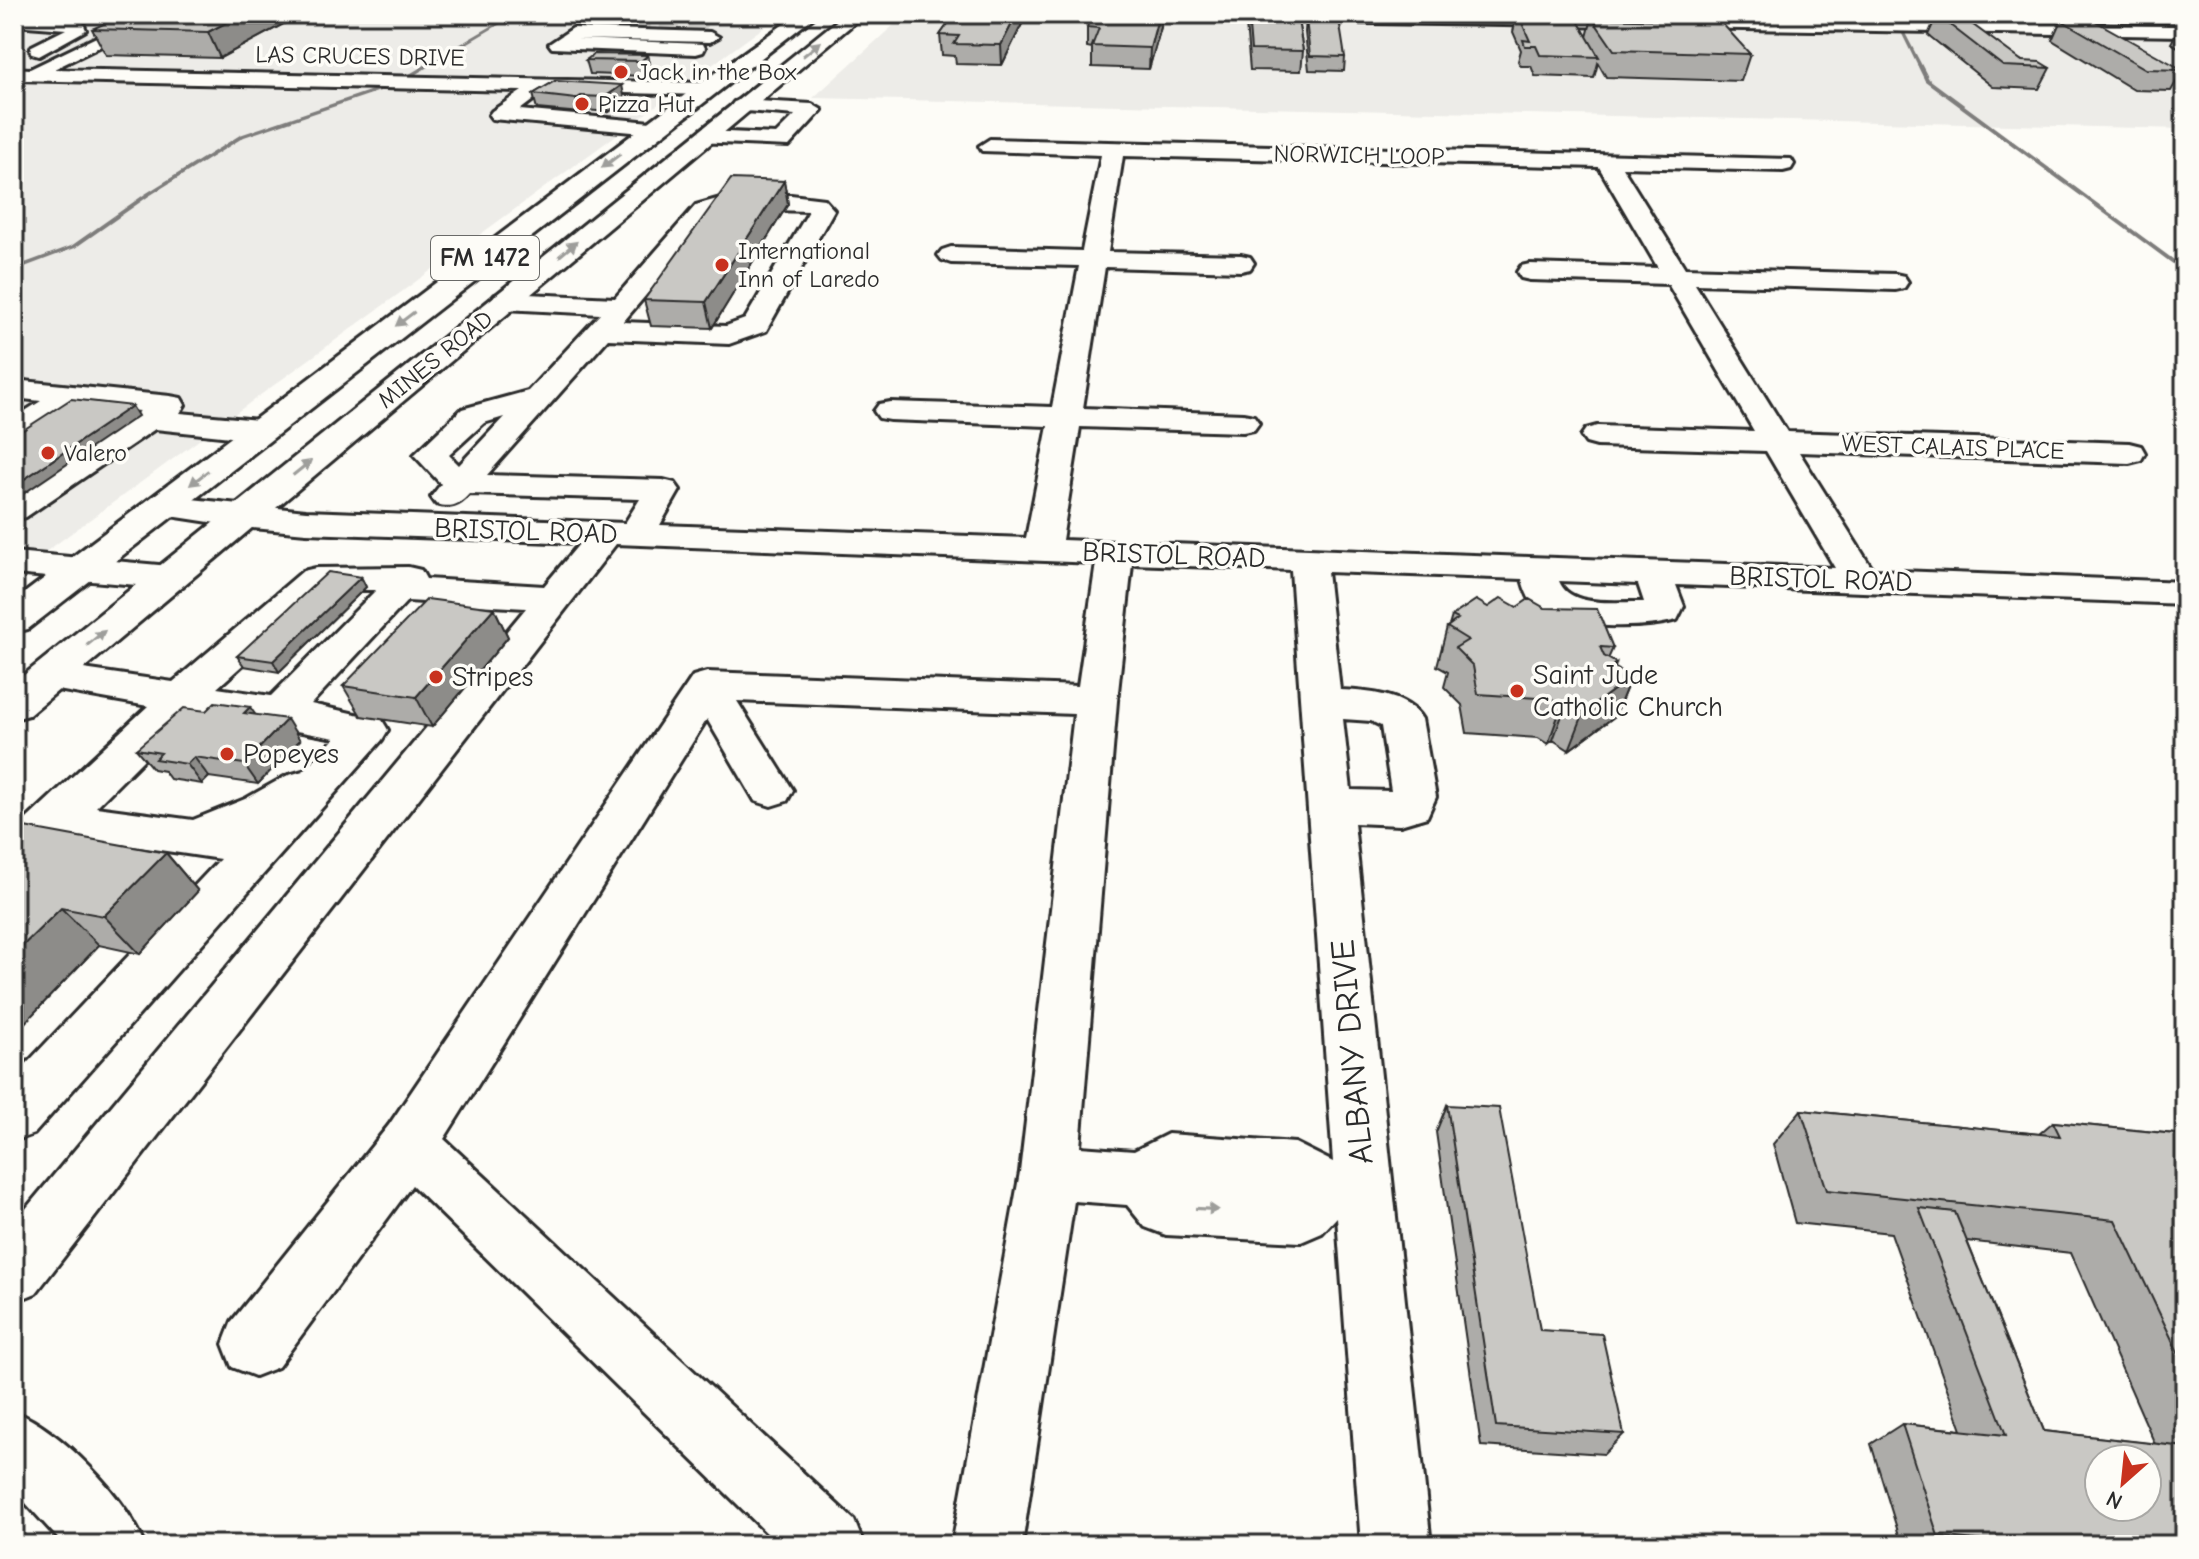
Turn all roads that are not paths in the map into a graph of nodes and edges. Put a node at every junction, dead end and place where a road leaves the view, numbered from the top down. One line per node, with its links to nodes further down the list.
1 (158, 14): 9 (street)
2 (809, 14): 12 (street, MINES ROAD / FM 1472)
3 (856, 14): 18 (street, MINES ROAD / FM 1472, one-way to 3)
4 (1122, 14): 7 (street)
5 (632, 19): 11 (street)
6 (14, 20): 8 (street)
7 (2185, 31)
8 (68, 34): 9 (street); 14 (street)
9 (113, 35): 14 (street)
10 (706, 39): 11 (street); 11 (street); 12 (street)
11 (558, 48)
12 (751, 56): 17 (street, MINES ROAD / FM 1472)
13 (520, 62): 15 (street)
14 (20, 65): 15 (street, LAS CRUCES DRIVE)
15 (481, 84): 16 (street, LAS CRUCES DRIVE)
16 (543, 86): 17 (street, LAS CRUCES DRIVE); 19 (street)
17 (705, 89): 18 (street); 19 (street, MINES ROAD / FM 1472)
18 (739, 108): 20 (street, MINES ROAD / FM 1472); 20 (street)
19 (654, 128): 41 (street, MINES ROAD / FM 1472, one-way to 41)
20 (695, 144): 23 (street); 32 (street, MINES ROAD / FM 1472, one-way to 20)
21 (990, 146): 22 (street, NORWICH LOOP)
22 (1113, 149): 24 (street, NORWICH LOOP); 27 (street)
23 (790, 159)
24 (1606, 160): 25 (street, NORWICH LOOP); 30 (street)
25 (1783, 164)
26 (951, 255): 27 (street)
27 (1094, 259): 28 (street); 38 (street)
28 (1241, 263)
29 (1530, 272): 30 (street)
30 (1676, 276): 31 (street); 44 (street)
31 (1895, 282)
32 (505, 301): 33 (street); 49 (street, MINES ROAD / FM 1472, one-way to 32)
33 (612, 318): 33 (street); 36 (street)
34 (14, 389): 35 (street)
35 (72, 395): 40 (street); 42 (street)
36 (540, 397): 46 (street); 46 (street)
37 (890, 411): 38 (street)
38 (1066, 417): 39 (street); 52 (street)
39 (1243, 423)
40 (130, 429): 41 (street); 48 (street)
41 (259, 430): 47 (street, MINES ROAD / FM 1472, one-way to 47)
42 (25, 435)
43 (1597, 436): 44 (street, WEST CALAIS PLACE)
44 (1777, 441): 45 (street, WEST CALAIS PLACE); 58 (street)
45 (2129, 453)
46 (461, 484): 50 (street); 51 (street)
47 (163, 506): 49 (street, BRISTOL ROAD); 56 (street, MINES ROAD / FM 1472)
48 (14, 510)
49 (242, 517): 50 (street, BRISTOL ROAD); 57 (street, MINES ROAD / FM 1472)
50 (438, 527): 51 (street, BRISTOL ROAD); 59 (street)
51 (621, 535): 52 (street, BRISTOL ROAD); 61 (street)
52 (1042, 551): 53 (street, BRISTOL ROAD)
53 (1115, 554): 54 (street, BRISTOL ROAD); 66 (street)
54 (1308, 560): 58 (street, BRISTOL ROAD); 68 (street, ALBANY DRIVE)
55 (14, 563): 56 (street)
56 (82, 568): 57 (street); 62 (street, MINES ROAD / FM 1472)
57 (170, 577): 64 (street, MINES ROAD / FM 1472, one-way to 57)
58 (1861, 581): 60 (street, BRISTOL ROAD)
59 (403, 583): 61 (street); 63 (street); 63 (street)
60 (2185, 593)
61 (554, 598): 72 (street)
62 (14, 620)
63 (308, 627): 67 (street); 70 (street)
64 (49, 677): 67 (street); 69 (street, MINES ROAD / FM 1472)
65 (707, 686): 66 (street); 73 (street); 80 (street)
66 (1096, 701): 81 (street)
67 (175, 704): 70 (street); 75 (street); 76 (street)
68 (1321, 704): 74 (street, ALBANY DRIVE); 74 (street)
69 (14, 705)
70 (280, 712): 71 (street)
71 (367, 730): 72 (street); 77 (street)
72 (433, 748): 83 (street)
73 (771, 790)
74 (1330, 806): 82 (street, ALBANY DRIVE)
75 (56, 818): 76 (street); 78 (street)
76 (196, 838): 77 (street)
77 (262, 847): 79 (street)
78 (14, 859)
79 (14, 1116)
80 (409, 1144): 84 (street); 87 (street)
81 (1049, 1172): 82 (street); 88 (street)
82 (1342, 1190): 89 (street, ALBANY DRIVE)
83 (14, 1271)
84 (255, 1344)
85 (14, 1445): 86 (street)
86 (110, 1545)
87 (829, 1545)
88 (987, 1545)
89 (1396, 1545)

